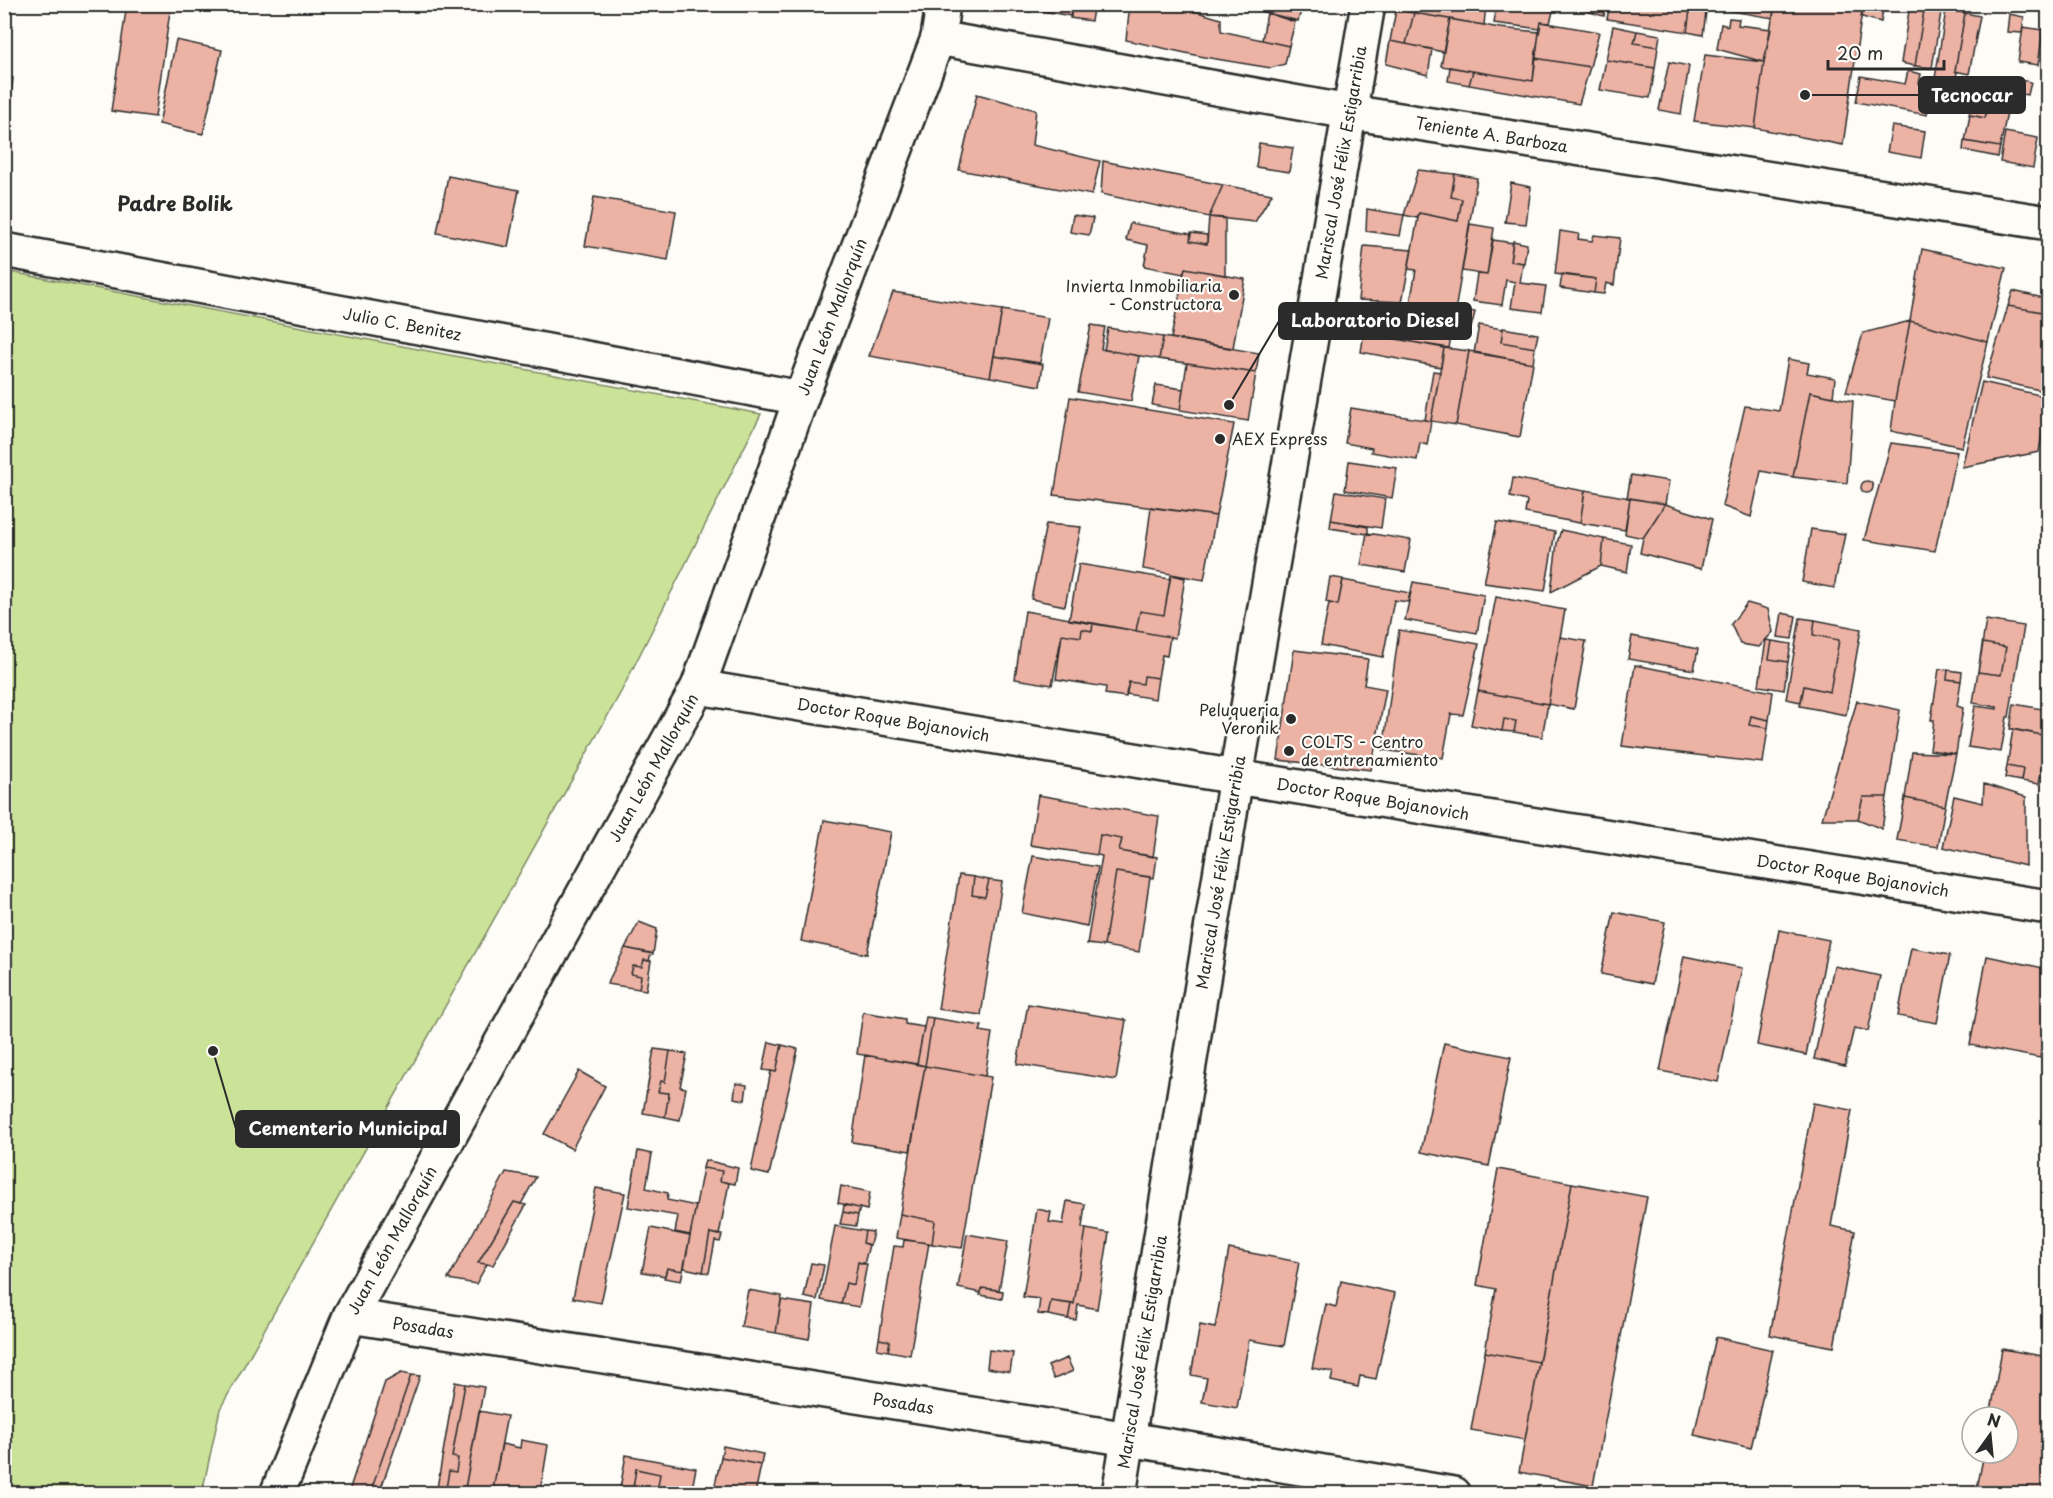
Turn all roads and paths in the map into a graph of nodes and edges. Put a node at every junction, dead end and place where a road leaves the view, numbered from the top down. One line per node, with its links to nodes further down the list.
1 (943, 4): 3 (street, Juan León Mallorquín)
2 (1368, 4): 4 (street, Mariscal José Félix Estigarribia)
3 (938, 38): 4 (street, Teniente A. Barboza); 7 (street, Juan León Mallorquín)
4 (1349, 112): 5 (street, Teniente A. Barboza); 9 (street, Mariscal José Félix Estigarribia)
5 (2049, 223)
6 (4, 250): 7 (street, Julio C. Benitez)
7 (801, 398): 8 (street, Juan León Mallorquín)
8 (698, 687): 9 (street, Doctor Roque Bojanovich); 11 (street, Juan León Mallorquín)
9 (1236, 777): 10 (street, Doctor Roque Bojanovich); 12 (street, Mariscal José Félix Estigarribia)
10 (2049, 907)
11 (350, 1316): 12 (street, Posadas); 13 (street, Juan León Mallorquín)
12 (1129, 1439): 14 (street, Mariscal José Félix Estigarribia); 15 (street, Posadas)
13 (277, 1494)
14 (1119, 1494)
15 (1454, 1494)

